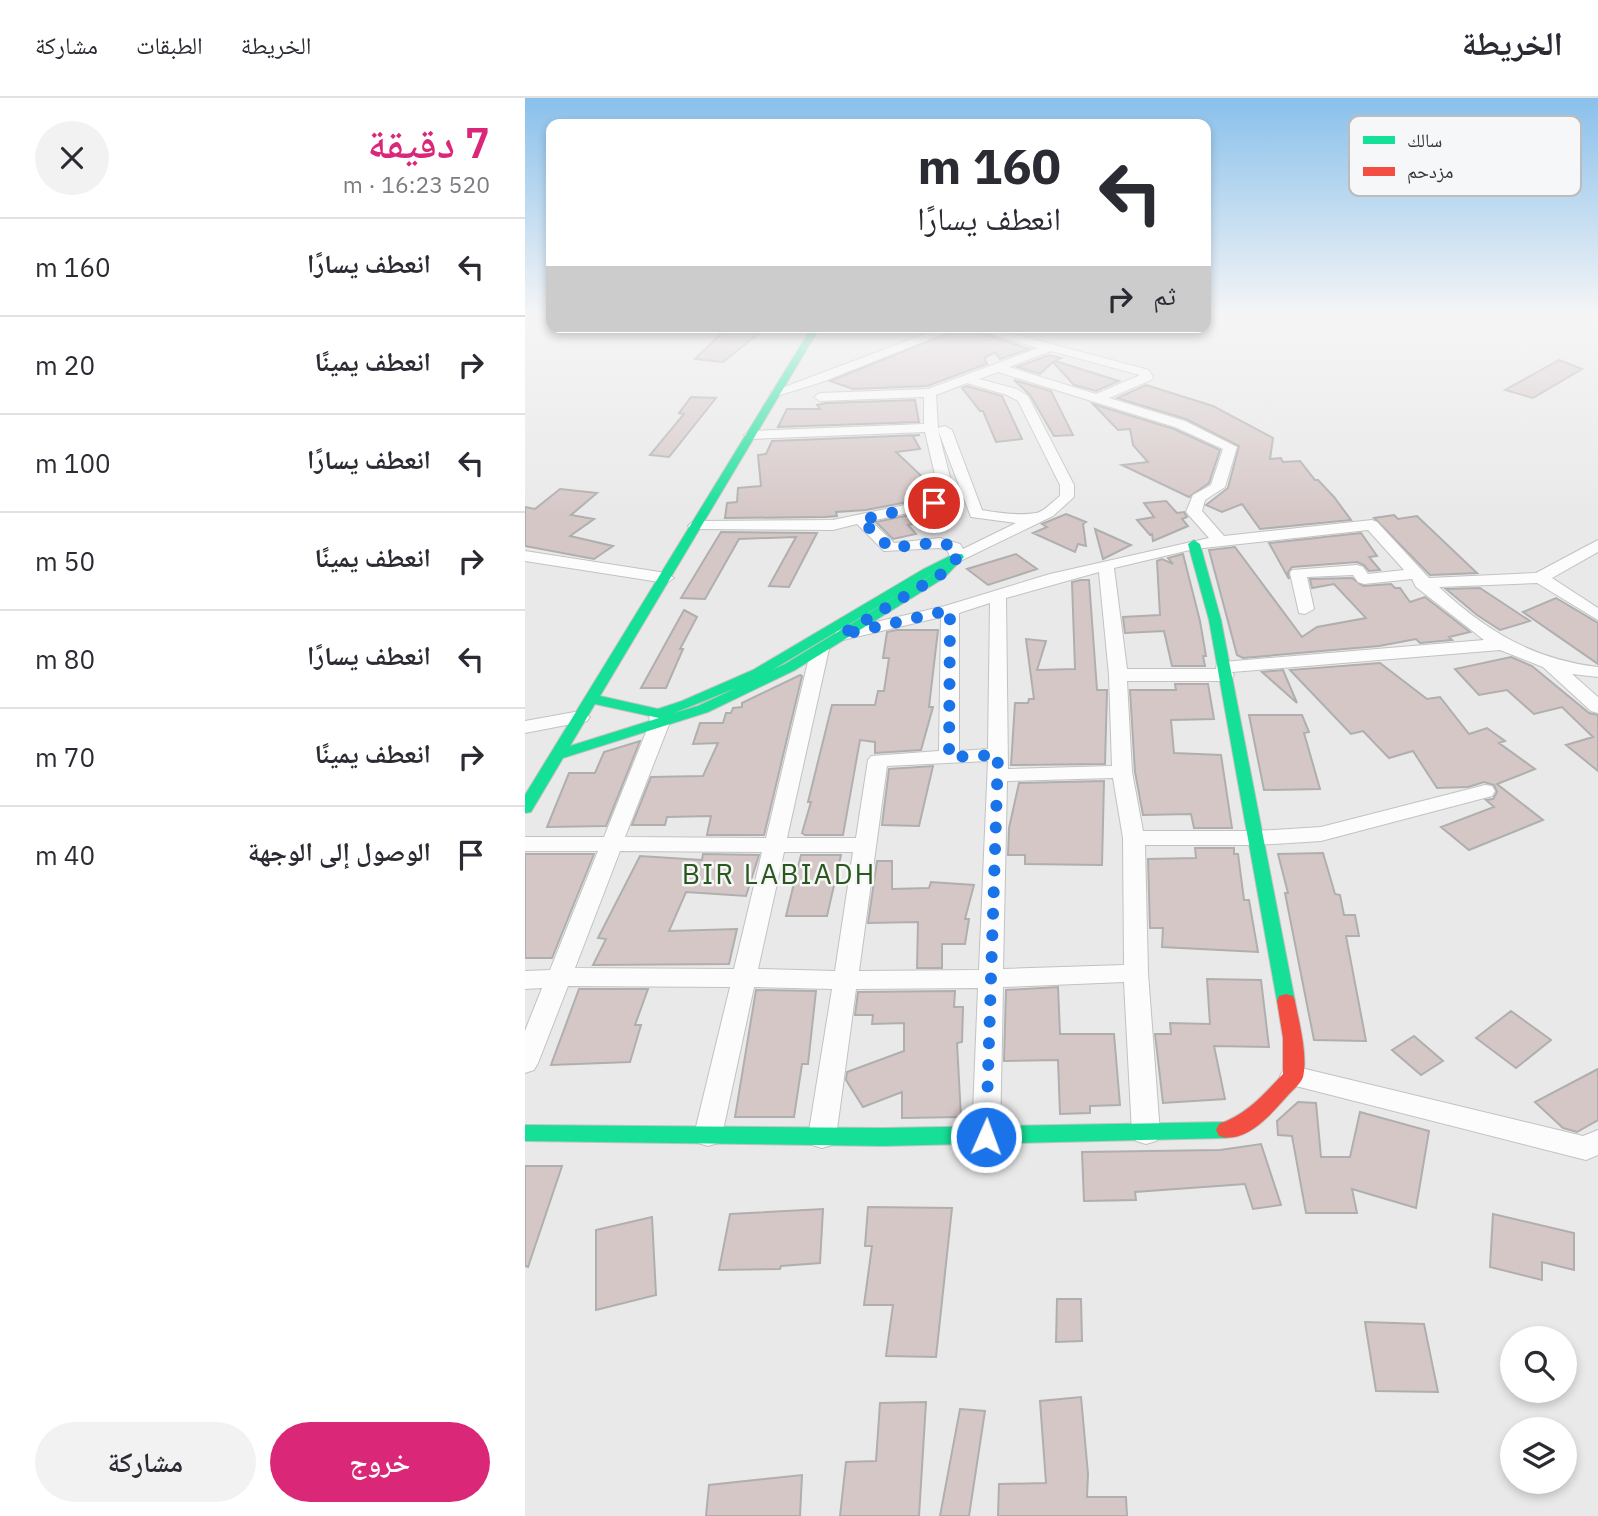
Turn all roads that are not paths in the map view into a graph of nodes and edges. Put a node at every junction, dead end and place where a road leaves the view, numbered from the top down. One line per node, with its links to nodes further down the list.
1 (783, 382): 9 (street)
2 (808, 382): 9 (street)
3 (818, 382): 13 (street)
4 (826, 382): 12 (street)
5 (963, 382): 11 (street)
6 (976, 382): 14 (street)
7 (1043, 382): 10 (street)
8 (1135, 382): 15 (street)
9 (777, 392): 18 (street)
10 (1074, 392): 14 (street); 15 (street)
11 (930, 393): 12 (street); 17 (street)
12 (859, 396): 13 (street)
13 (820, 397): 16 (street)
14 (1019, 397): 19 (street)
15 (1098, 398): 22 (street)
16 (811, 423): 17 (street); 18 (street)
17 (938, 429): 19 (street); 20 (street)
18 (751, 435): 21 (street)
19 (1043, 516): 26 (street)
20 (861, 520): 21 (street); 26 (street)
21 (696, 526): 28 (street)
22 (1219, 540): 23 (street); 29 (street)
23 (1194, 544): 27 (street); 39 (street)
24 (1598, 545): 30 (street)
25 (525, 556): 28 (street)
26 (958, 557): 35 (street); 45 (street)
27 (1106, 565): 31 (street); 41 (street)
28 (666, 578): 42 (street)
29 (1419, 578): 30 (street); 32 (street); 36 (street)
30 (1540, 578): 34 (street)
31 (998, 595): 33 (street); 49 (street)
32 (1305, 609)
33 (950, 610): 35 (street); 48 (street)
34 (1598, 615)
35 (841, 635): 37 (street)
36 (1504, 644): 38 (street); 39 (street)
37 (820, 649): 45 (street); 58 (street)
38 (1549, 664): 40 (street); 43 (street)
39 (1224, 671): 41 (street); 54 (street)
40 (1598, 672)
41 (1118, 675): 50 (street)
42 (593, 699): 44 (street); 45 (street)
43 (1598, 707)
44 (580, 717): 46 (street); 47 (street)
45 (659, 718): 47 (street); 56 (street)
46 (525, 727)
47 (557, 755): 52 (street)
48 (949, 757): 49 (street); 57 (street)
49 (997, 765): 50 (street); 62 (street)
50 (1122, 772): 53 (street)
51 (1485, 791): 54 (street)
52 (525, 808)
53 (1134, 838): 54 (street); 59 (street)
54 (1256, 838): 66 (street)
55 (525, 844): 56 (street)
56 (610, 845): 58 (street); 60 (street)
57 (866, 845): 58 (street); 64 (street)
58 (775, 846): 61 (street)
59 (1136, 973): 62 (street); 68 (street)
60 (558, 977): 61 (street); 63 (street); 65 (street)
61 (746, 978): 64 (street); 69 (street)
62 (991, 978): 64 (street); 71 (street)
63 (525, 980)
64 (845, 981): 70 (street)
65 (525, 1063)
66 (1293, 1076): 68 (street); 72 (street)
67 (525, 1133): 69 (street)
68 (1146, 1133): 71 (street)
69 (708, 1135): 70 (street)
70 (822, 1137): 71 (street)
71 (986, 1137)
72 (1594, 1147)

